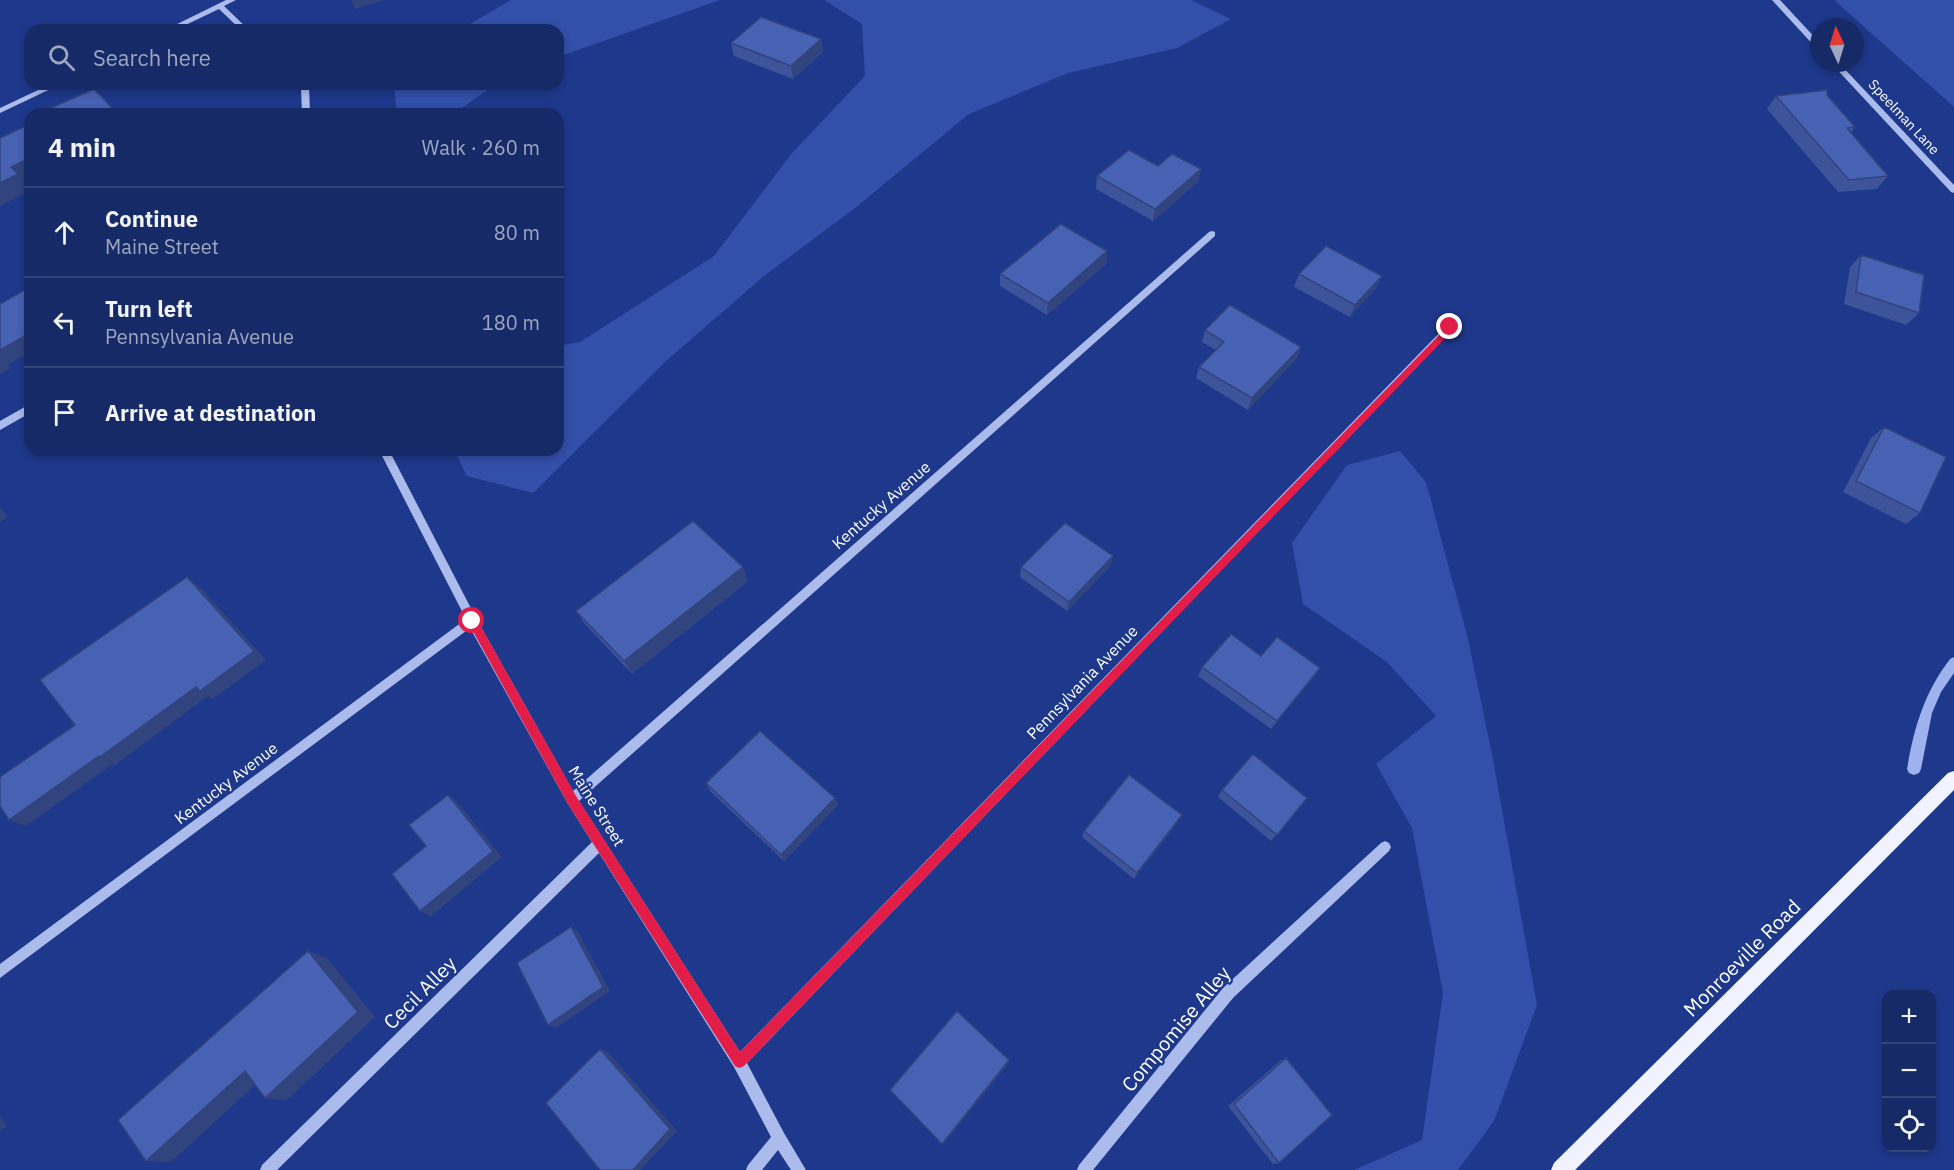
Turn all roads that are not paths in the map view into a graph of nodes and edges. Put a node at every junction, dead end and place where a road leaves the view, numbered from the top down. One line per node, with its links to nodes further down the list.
1 (232, 0): 3 (street)
2 (1776, 0): 6 (street)
3 (220, 6): 4 (street); 5 (street)
4 (182, 24)
5 (239, 24)
6 (1810, 36)
7 (1843, 72): 12 (street, Speelman Lane)
8 (44, 90): 11 (street)
9 (305, 90): 10 (street)
10 (306, 108)
11 (0, 111)
12 (1954, 190)
13 (1212, 234): 20 (street, Kentucky Avenue)
14 (1450, 327): 24 (street, Pennsylvania Avenue)
15 (24, 412): 16 (street)
16 (0, 426)
17 (387, 456): 18 (street, Maine Street)
18 (472, 621): 20 (street, Maine Street); 23 (street, Kentucky Avenue)
19 (1954, 779): 30 (main road, Monroeville Road)
20 (572, 800): 21 (street, Maine Street)
21 (600, 843): 24 (street, Maine Street); 26 (street, Cecil Alley)
22 (1385, 847): 29 (street, Compomise Alley)
23 (0, 972)
24 (739, 1062): 25 (street, Maine Street)
25 (779, 1138): 27 (street); 28 (street, Maine Street)
26 (267, 1170)
27 (753, 1170)
28 (799, 1170)
29 (1084, 1170)
30 (1561, 1170)

